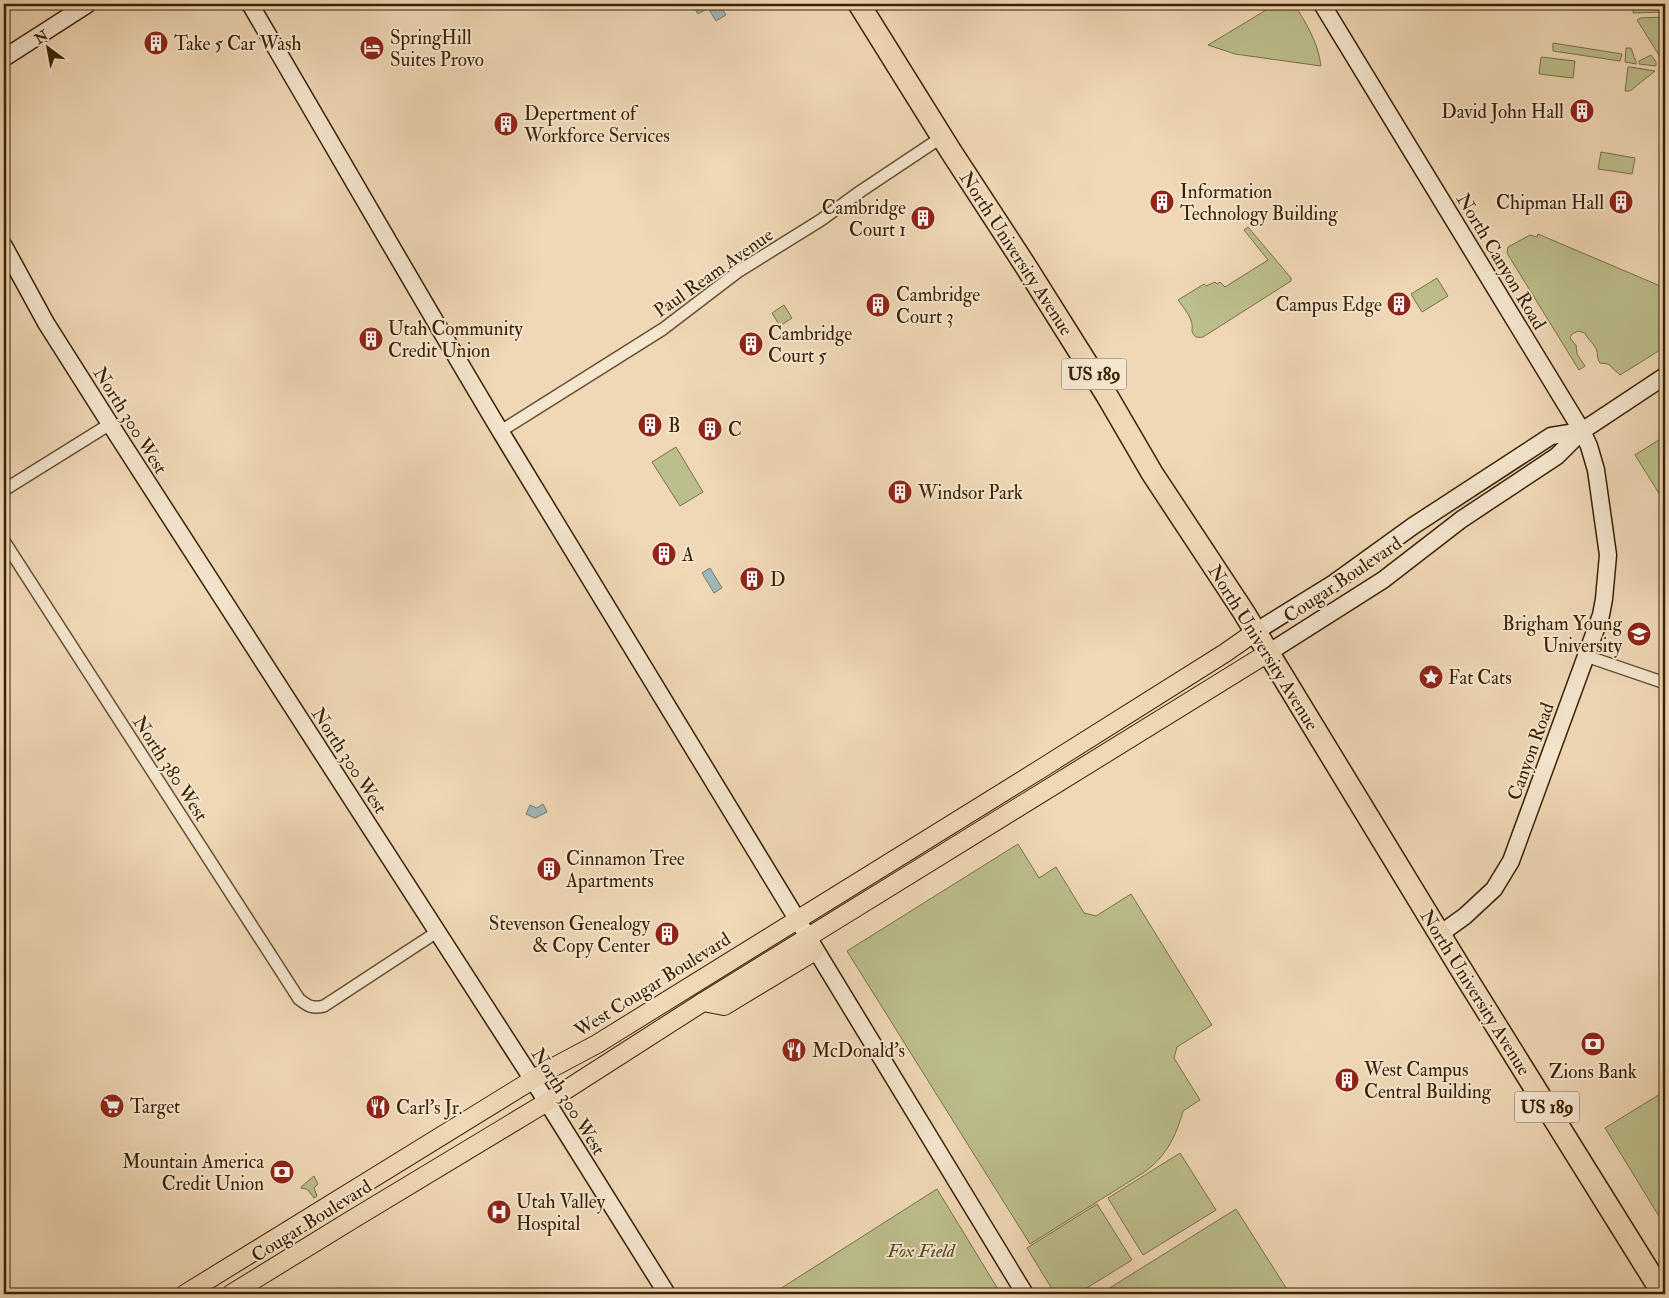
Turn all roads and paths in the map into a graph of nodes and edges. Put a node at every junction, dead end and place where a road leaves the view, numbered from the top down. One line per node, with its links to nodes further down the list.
1 (88, 4): 5 (main road)
2 (250, 4): 10 (main road)
3 (859, 4): 6 (highway, North University Avenue / US 189)
4 (1322, 4): 11 (main road, North Canyon Road)
5 (4, 58)
6 (942, 137): 10 (street, Paul Ream Avenue); 15 (highway, North University Avenue / US 189)
7 (4, 246): 9 (main road, North 300 West)
8 (1665, 376): 11 (main road)
9 (110, 424): 12 (street); 21 (main road, North 300 West)
10 (500, 431): 20 (main road)
11 (1582, 431): 14 (main road, North Canyon Road); 15 (main road, Cougar Boulevard); 16 (main road, Cougar Boulevard)
12 (4, 490)
13 (4, 541): 21 (street, North 380 West)
14 (1608, 554): 17 (main road, Canyon Road)
15 (1255, 632): 16 (highway, North University Avenue / US 189); 19 (main road, Cougar Boulevard)
16 (1268, 652): 22 (highway, North University Avenue / US 189); 23 (main road, Cougar Boulevard)
17 (1586, 656): 18 (street); 22 (main road, Canyon Road)
18 (1665, 682)
19 (1039, 770): 20 (main road, West Cougar Boulevard)
20 (796, 920): 23 (main road); 24 (main road, West Cougar Boulevard)
21 (437, 932): 24 (main road, North 300 West)
22 (1440, 934): 31 (highway, North University Avenue / US 189)
23 (811, 944): 25 (main road); 30 (main road)
24 (533, 1080): 25 (main road, North 300 West); 26 (main road, West Cougar Boulevard)
25 (547, 1102): 28 (main road, Cougar Boulevard); 29 (main road, North 300 West)
26 (285, 1232): 27 (main road, Cougar Boulevard)
27 (185, 1294)
28 (231, 1294)
29 (667, 1294)
30 (1025, 1294)
31 (1662, 1294)

